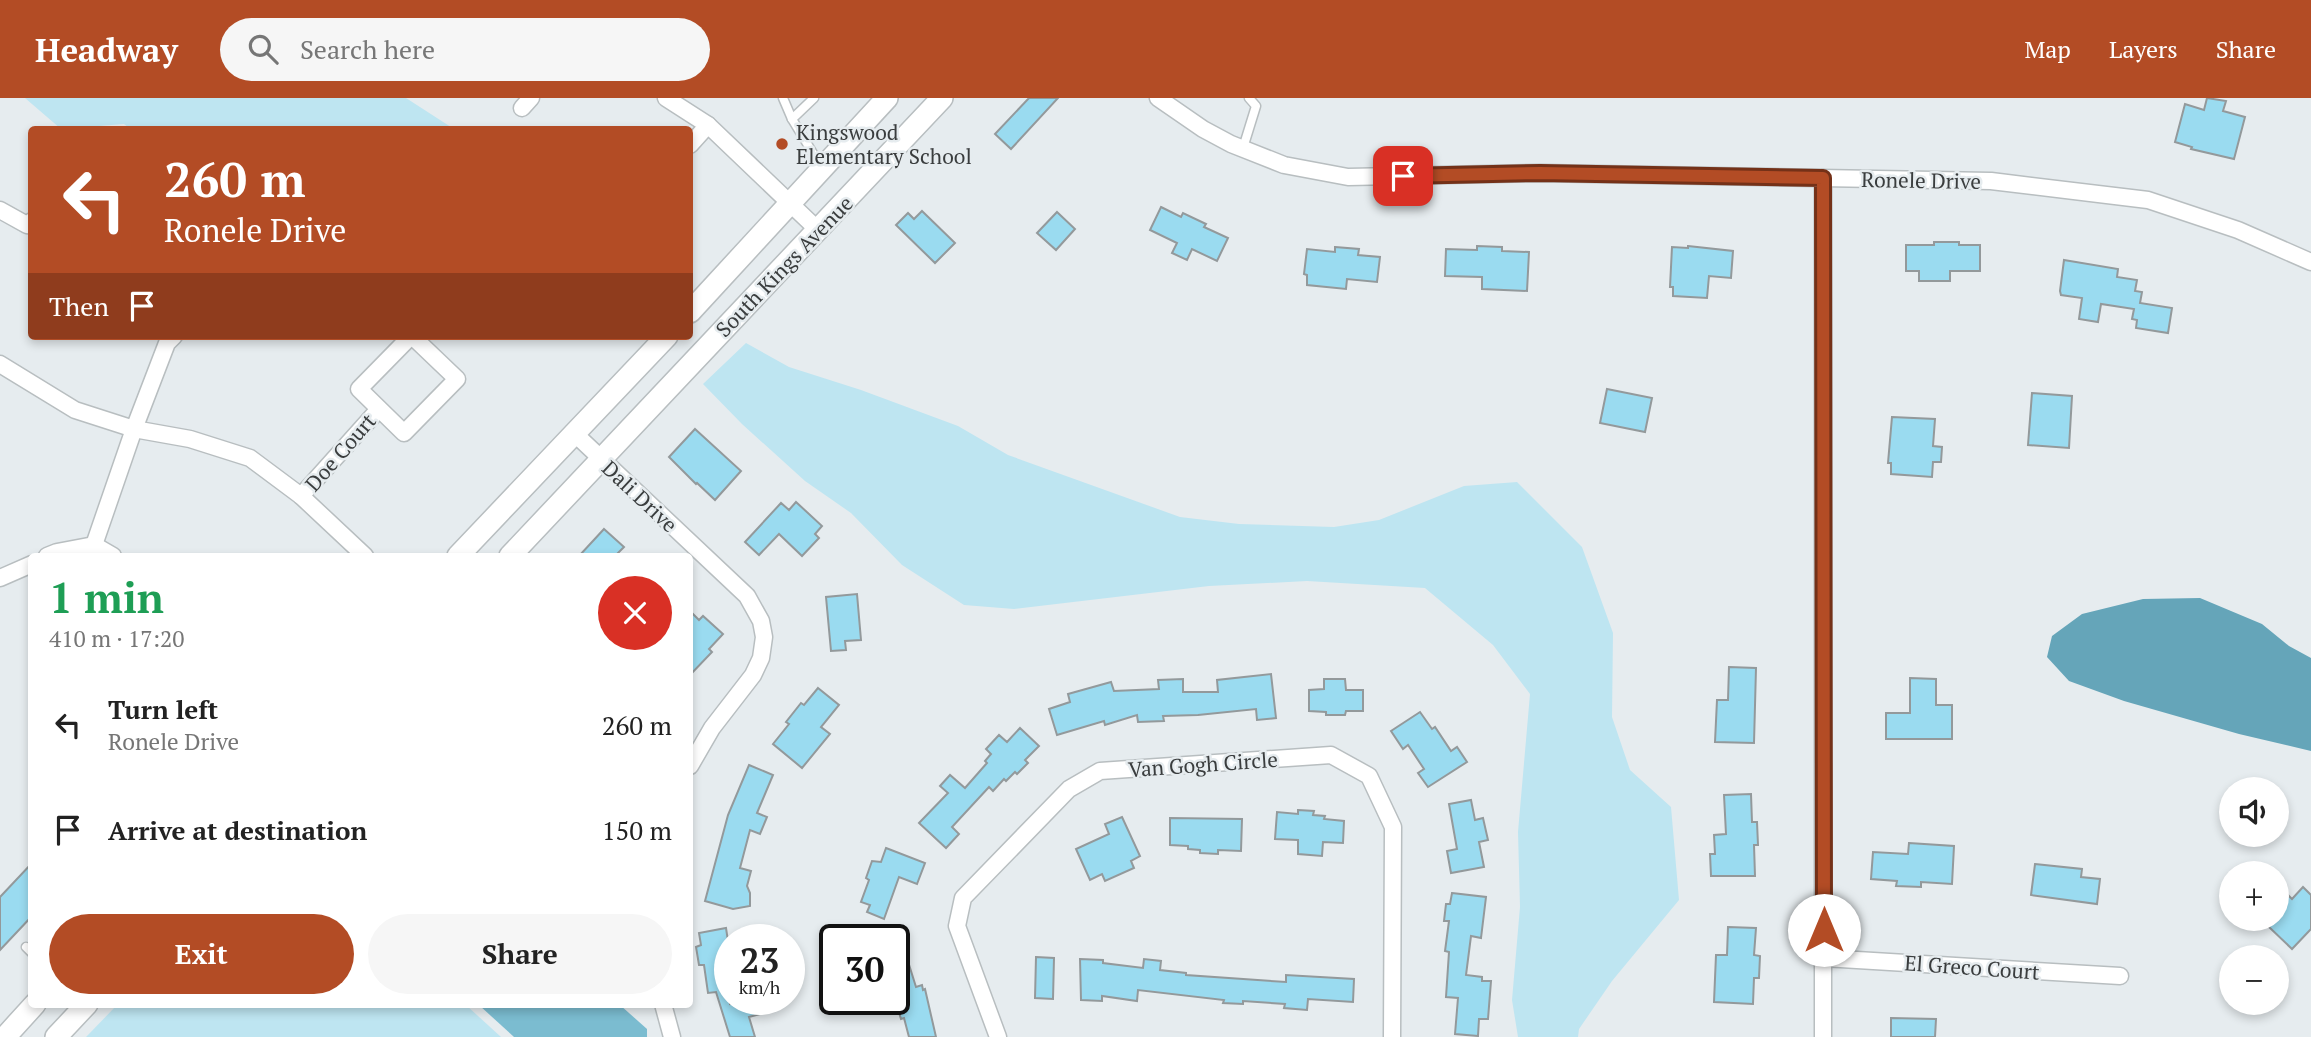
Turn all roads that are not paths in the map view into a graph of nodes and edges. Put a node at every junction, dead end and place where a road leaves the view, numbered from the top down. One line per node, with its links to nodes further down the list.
1 (666, 98): 9 (street)
2 (783, 98): 8 (lane)
3 (814, 98): 8 (lane)
4 (887, 98): 12 (main road, South Kings Avenue)
5 (942, 98): 17 (main road, South Kings Avenue)
6 (1158, 98): 11 (street, Ronele Drive)
7 (1249, 98): 11 (lane)
8 (792, 120): 12 (lane)
9 (708, 125): 10 (street); 14 (street)
10 (693, 142)
11 (1243, 148): 13 (street, Ronele Drive)
12 (822, 168): 14 (main road, South Kings Avenue)
13 (1823, 178): 18 (street, Ronele Drive); 39 (street)
14 (790, 203): 17 (street); 19 (main road, South Kings Avenue)
15 (0, 210): 16 (street)
16 (28, 224)
17 (818, 230): 28 (main road, South Kings Avenue)
18 (2311, 262)
19 (693, 309)
20 (170, 340): 26 (street)
21 (407, 340): 25 (street)
22 (415, 340): 25 (street)
23 (663, 340): 27 (main road)
24 (0, 364): 26 (street)
25 (379, 409): 29 (street, Doe Court)
26 (134, 429): 29 (street); 30 (street)
27 (573, 433): 28 (street, Dali Drive); 34 (main road)
28 (601, 459): 35 (main road, South Kings Avenue); 38 (street, Dali Drive)
29 (302, 496): 33 (street)
30 (94, 545): 31 (street); 32 (street)
31 (54, 553)
32 (108, 553)
33 (362, 553)
34 (461, 553)
35 (513, 553)
36 (28, 566): 37 (street)
37 (0, 579)
38 (693, 761)
39 (1824, 958): 40 (street, El Greco Court); 49 (street)
40 (2120, 976)
41 (32, 1008): 44 (main road)
42 (83, 1008): 45 (main road)
43 (664, 1008): 46 (street)
44 (5, 1037)
45 (56, 1037)
46 (672, 1037)
47 (998, 1037): 48 (street, Van Gogh Circle)
48 (1392, 1037)
49 (1823, 1037)

